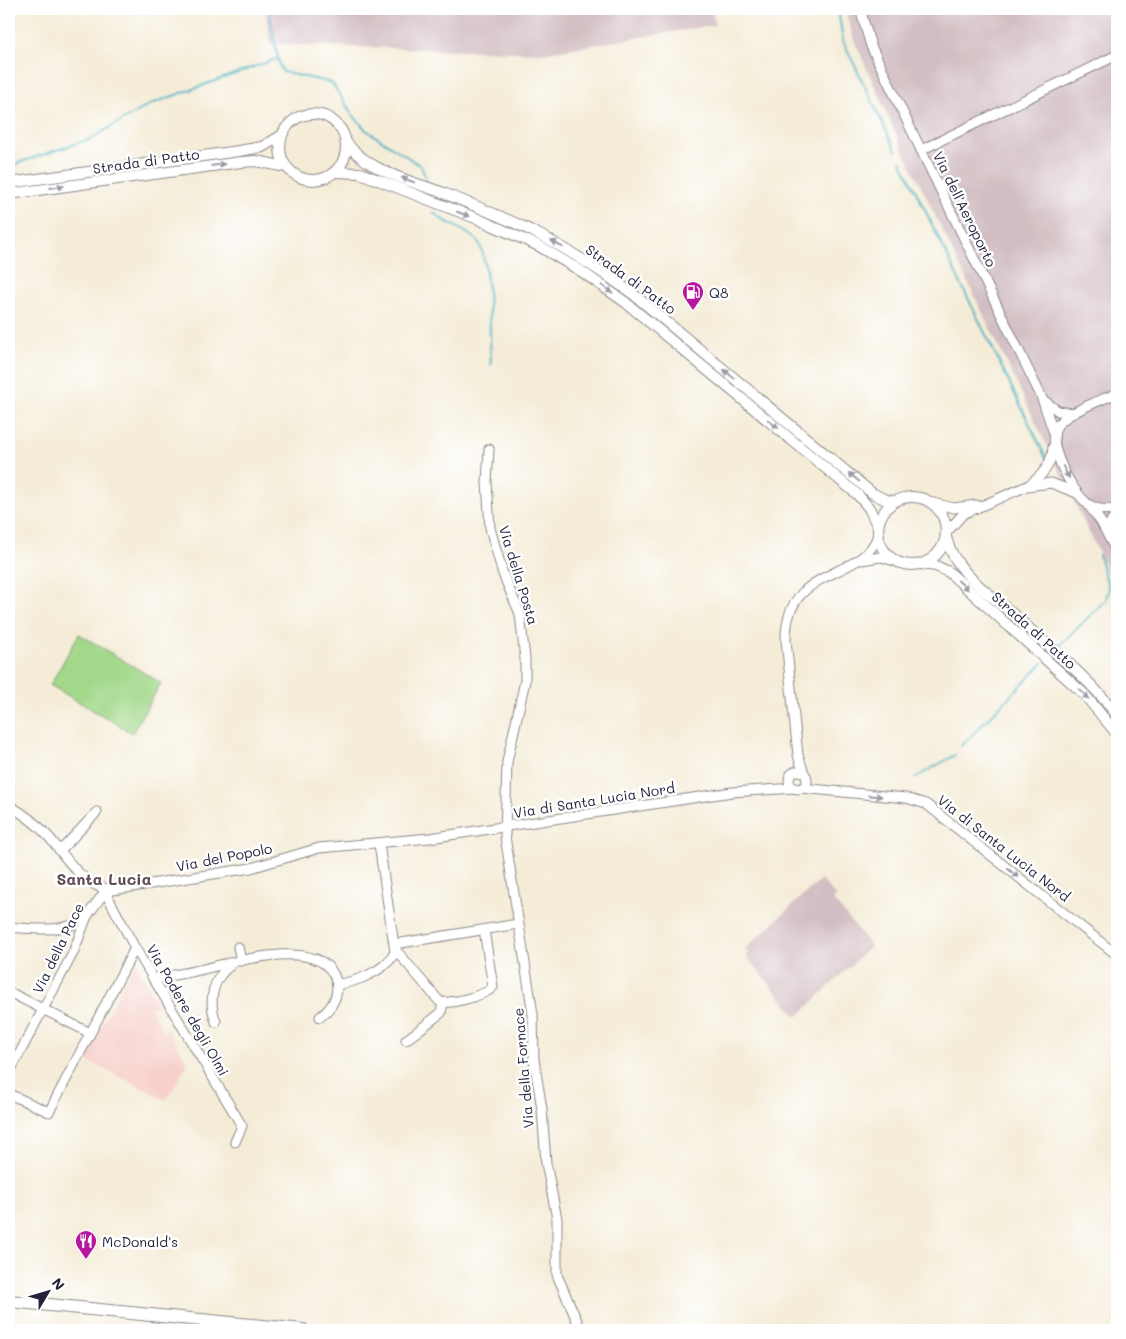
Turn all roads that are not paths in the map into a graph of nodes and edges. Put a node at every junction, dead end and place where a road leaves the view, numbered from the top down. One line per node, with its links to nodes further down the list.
1 (860, 9): 5 (street)
2 (1117, 55): 5 (street, Via dell'Aeroporto)
3 (281, 136): 4 (main road, Strada di Patto); 6 (main road); 8 (main road, Strada di Patto)
4 (346, 142): 7 (main road); 18 (main road, Strada di Patto, one-way to 4)
5 (921, 150): 11 (street, Via dell'Aeroporto)
6 (286, 167): 7 (main road, Strada di Patto); 9 (main road, Strada di Patto, one-way to 6)
7 (335, 172): 24 (main road, Strada di Patto, one-way to 24)
8 (9, 183)
9 (9, 194)
10 (1117, 393): 12 (street)
11 (1041, 396): 12 (street, Via dell'Aeroporto); 13 (street, Via dell'Aeroporto)
12 (1074, 413): 13 (street)
13 (1054, 432): 14 (street)
14 (1053, 444): 16 (street); 17 (street, one-way to 17)
15 (489, 449): 40 (street, Via della Posta)
16 (1027, 486): 17 (street); 21 (street)
17 (1077, 493): 19 (street)
18 (895, 501): 20 (main road); 24 (main road)
19 (1088, 503): 22 (street); 26 (street)
20 (933, 504): 21 (street); 25 (main road)
21 (983, 504): 25 (street)
22 (1117, 508)
23 (1117, 513): 26 (street)
24 (878, 531): 28 (street); 29 (main road)
25 (946, 535): 30 (main road); 31 (main road, Strada di Patto)
26 (1108, 535): 27 (street)
27 (1117, 553)
28 (856, 562): 29 (street); 33 (street)
29 (898, 562): 30 (main road)
30 (921, 564): 32 (main road, Strada di Patto, one-way to 32)
31 (1117, 715)
32 (1117, 734)
33 (798, 755): 34 (street); 35 (street)
34 (804, 773): 35 (street); 37 (street)
35 (792, 774): 36 (street); 37 (street)
36 (776, 788): 37 (street, Via di Santa Lucia Nord); 40 (street, Via di Santa Lucia Nord)
37 (798, 788): 51 (street, Via di Santa Lucia Nord, one-way to 51)
38 (9, 806): 42 (street, Via del Popolo)
39 (97, 812): 42 (street)
40 (505, 828): 41 (street, Via del Popolo); 45 (street, Via della Fornace)
41 (379, 844): 43 (street, Via del Popolo); 48 (street)
42 (60, 851): 43 (street, Via del Popolo)
43 (107, 889): 44 (street, Via della Pace); 50 (street, Via Podere degli Olmi)
44 (87, 916): 46 (street); 57 (street, Via della Pace)
45 (518, 924): 47 (street); 69 (street, Via della Fornace)
46 (9, 927)
47 (484, 930): 48 (street); 56 (street)
48 (395, 946): 54 (street); 56 (street)
49 (238, 947): 52 (street)
50 (135, 948): 53 (street, Via Podere degli Olmi); 60 (street)
51 (1117, 955)
52 (237, 962): 53 (street); 54 (street); 59 (street)
53 (153, 979): 64 (street, Via Podere degli Olmi)
54 (337, 984): 58 (street)
55 (9, 992): 57 (street)
56 (443, 1003): 61 (street)
57 (43, 1010): 60 (street); 62 (street, Via della Pace)
58 (320, 1017)
59 (216, 1022)
60 (90, 1033): 63 (street)
61 (406, 1040)
62 (9, 1073)
63 (9, 1094)
64 (235, 1142)
65 (9, 1301): 68 (highway)
66 (9, 1309): 67 (highway)
67 (220, 1330)
68 (303, 1330)
69 (581, 1330)

